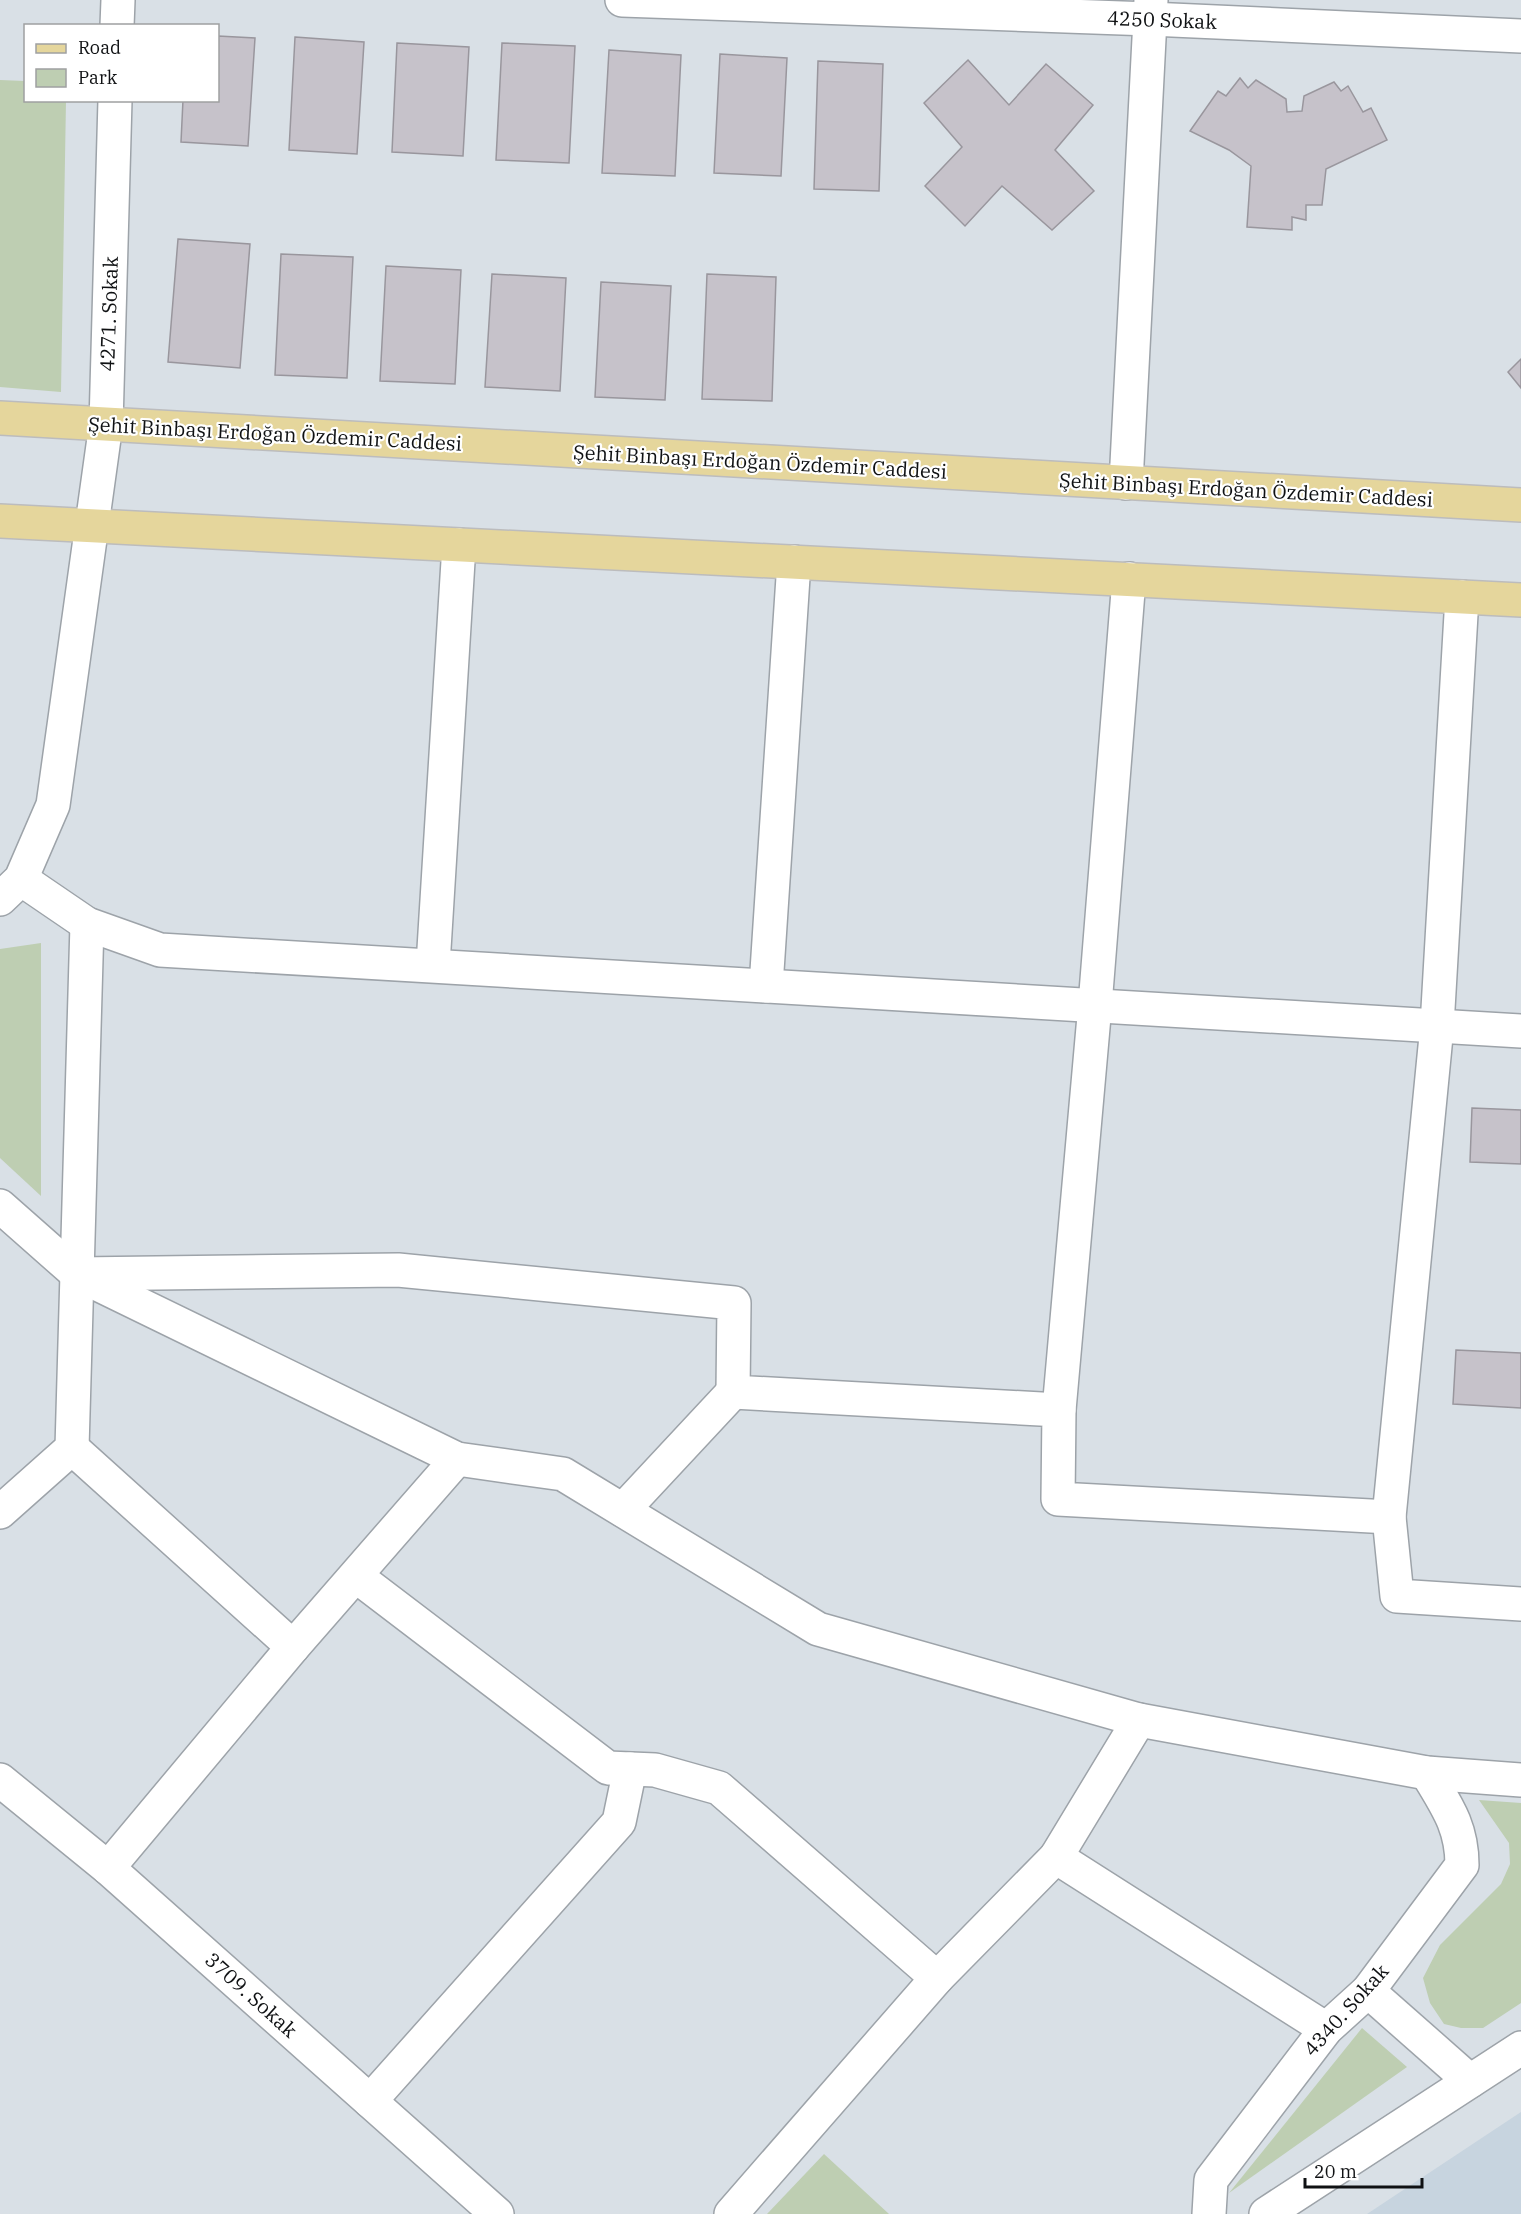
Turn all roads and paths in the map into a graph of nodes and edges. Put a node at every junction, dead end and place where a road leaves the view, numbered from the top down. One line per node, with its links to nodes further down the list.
1 (118, 0): 4 (street)
2 (622, 0): 3 (street, 4250 Sokak)
3 (1150, 10): 5 (street, 4250 Sokak); 9 (street)
4 (117, 24)
5 (1521, 36)
6 (115, 102): 8 (street, 4271. Sokak)
7 (0, 418): 8 (main road, Şehit Binbaşı Erdoğan Özdemir Caddesi)
8 (106, 424): 9 (main road, Şehit Binbaşı Erdoğan Özdemir Caddesi); 12 (street, 4271. Sokak)
9 (1126, 483): 10 (main road, Şehit Binbaşı Erdoğan Özdemir Caddesi)
10 (1521, 506)
11 (0, 521): 12 (main road)
12 (92, 526): 13 (main road); 18 (street, 4271. Sokak)
13 (459, 545): 14 (main road); 20 (street)
14 (794, 562): 15 (main road); 21 (street)
15 (1129, 579): 16 (main road); 22 (street)
16 (1462, 597): 17 (main road); 23 (street)
17 (1521, 600)
18 (10, 889): 19 (street)
19 (87, 924): 20 (street); 26 (street)
20 (433, 966): 21 (street)
21 (766, 986): 22 (street)
22 (1095, 1005): 23 (street); 28 (street)
23 (1437, 1026): 24 (street); 33 (street)
24 (1521, 1031)
25 (0, 1206): 26 (street)
26 (77, 1274): 27 (street); 29 (street); 30 (street)
27 (733, 1392): 28 (street); 31 (street)
28 (1059, 1410): 33 (street)
29 (72, 1448): 32 (street); 36 (street)
30 (458, 1459): 31 (street); 34 (street)
31 (623, 1510): 37 (street)
32 (0, 1512)
33 (1389, 1517): 35 (street)
34 (356, 1576): 36 (street); 38 (street)
35 (1521, 1604)
36 (293, 1647): 43 (street)
37 (1139, 1720): 39 (street); 42 (street)
38 (630, 1769): 44 (street); 49 (street)
39 (1427, 1773): 41 (street); 45 (street, 4340. Sokak)
40 (0, 1780): 43 (street, 3709. Sokak)
41 (1521, 1780)
42 (1056, 1857): 44 (street); 46 (street)
43 (108, 1868): 49 (street, 3709. Sokak)
44 (938, 1978): 51 (street)
45 (1368, 1991): 46 (street, 4340. Sokak); 48 (street)
46 (1326, 2029): 52 (street, 4340. Sokak)
47 (1521, 2048): 48 (street)
48 (1470, 2081): 53 (street)
49 (370, 2101): 50 (street, 3709. Sokak)
50 (497, 2214)
51 (731, 2214)
52 (1209, 2214)
53 (1266, 2214)

